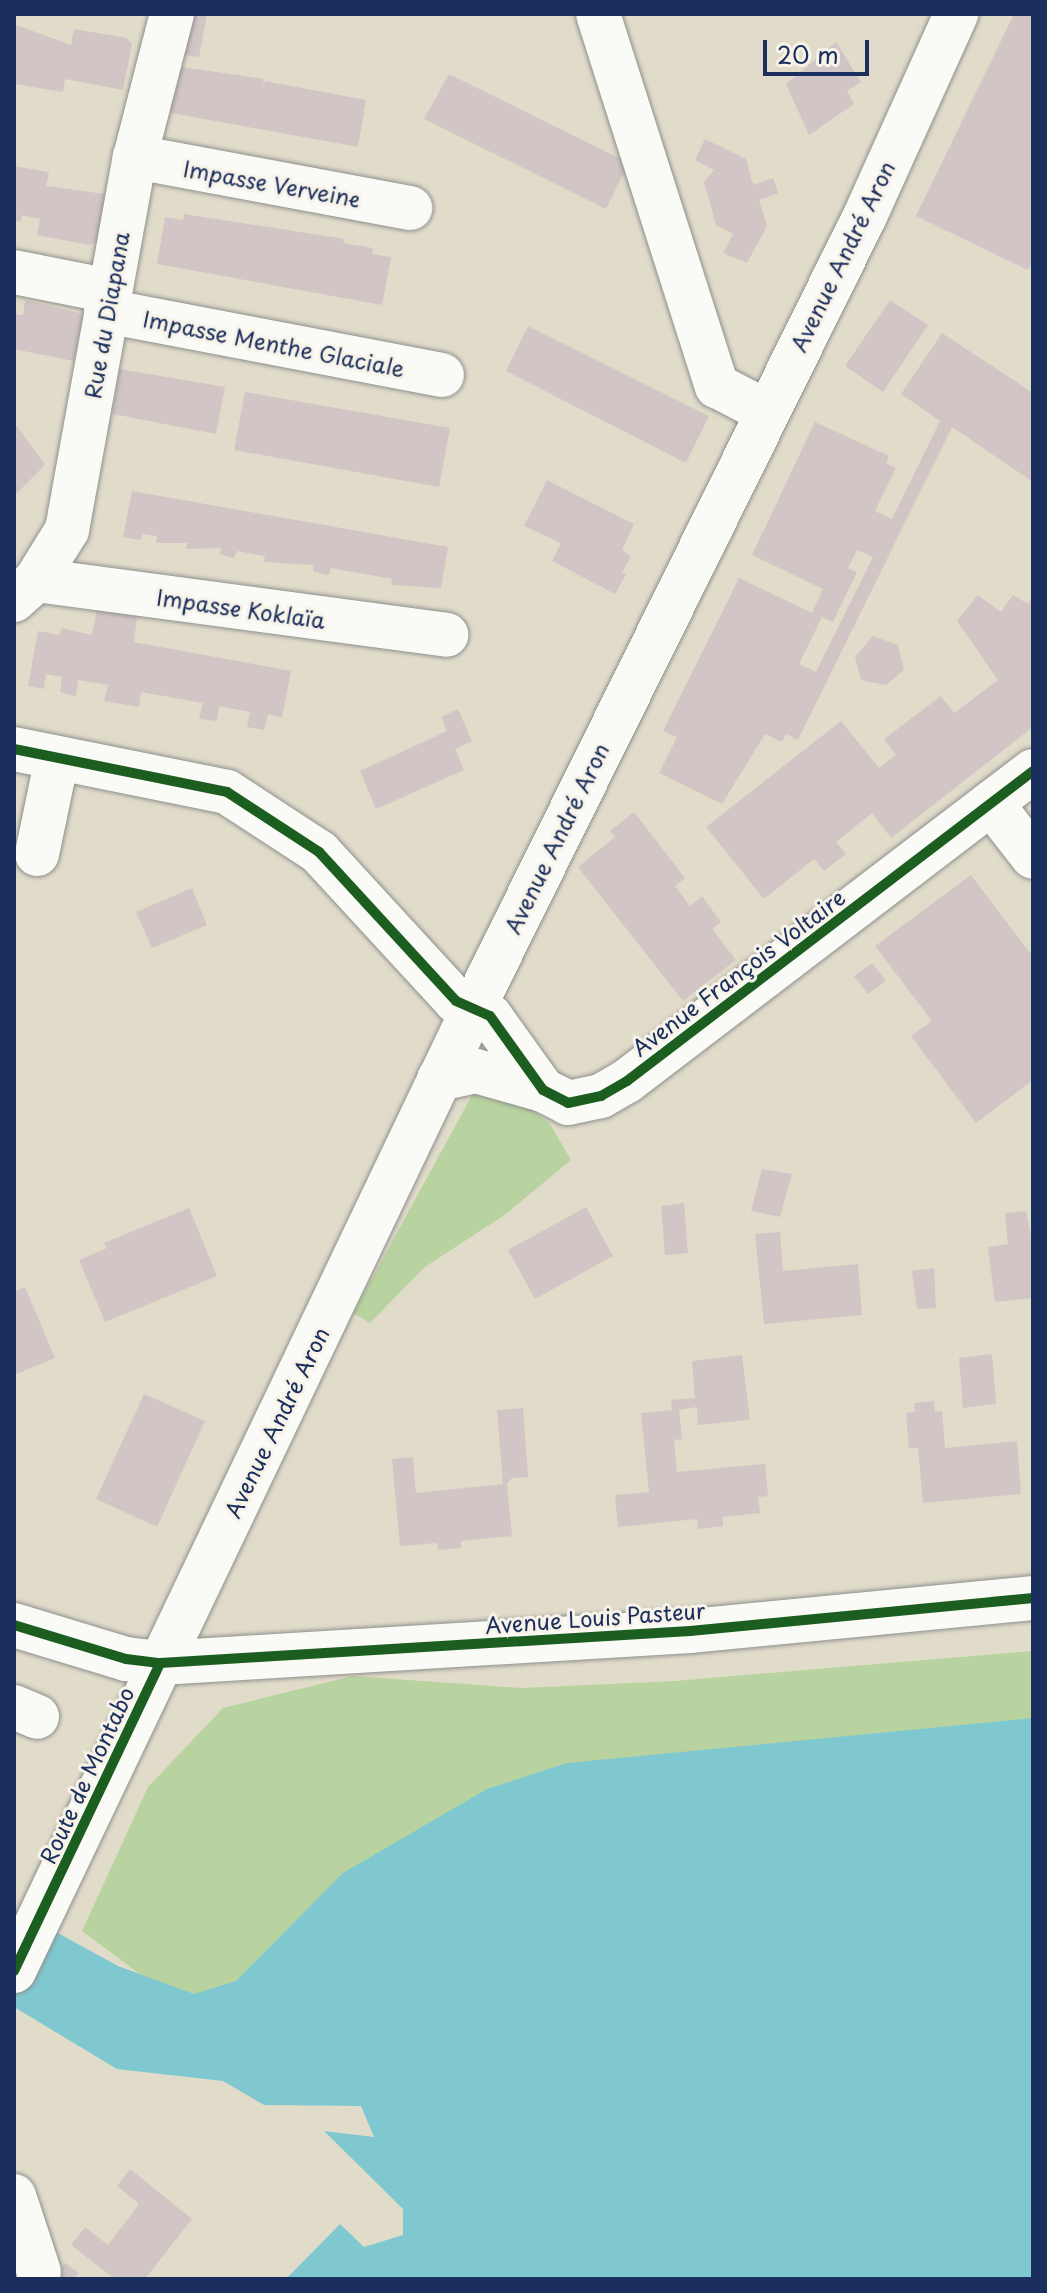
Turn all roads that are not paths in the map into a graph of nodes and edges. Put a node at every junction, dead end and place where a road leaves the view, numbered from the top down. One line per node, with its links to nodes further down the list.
1 (171, 14): 4 (street, Rue du Diapana)
2 (598, 14): 9 (street)
3 (956, 14): 9 (street, Avenue André Aron)
4 (135, 157): 5 (street, Impasse Verveine); 7 (street, Rue du Diapana)
5 (410, 208)
6 (14, 272): 7 (street, Impasse Menthe Glaciale)
7 (108, 301): 8 (street, Impasse Menthe Glaciale); 10 (street, Rue du Diapana)
8 (442, 375)
9 (765, 411): 18 (street, Avenue André Aron)
10 (25, 590): 11 (street, Impasse Koklaïa)
11 (446, 635)
12 (14, 749): 13 (street)
13 (57, 758): 16 (street); 18 (street)
14 (1033, 771): 15 (street, Avenue François Voltaire)
15 (991, 803): 17 (street); 20 (street, Avenue François Voltaire)
16 (37, 854)
17 (1033, 857)
18 (474, 1007): 19 (street, Avenue André Aron); 20 (street)
19 (439, 1079): 20 (street, Avenue François Voltaire); 23 (street, Avenue André Aron)
20 (543, 1090)
21 (1033, 1598): 23 (street, Avenue Louis Pasteur)
22 (14, 1625): 23 (street, Avenue Louis Pasteur)
23 (160, 1663): 24 (street, Route de Montabo)
24 (14, 1971)
25 (14, 2196): 26 (street)
26 (39, 2272)

